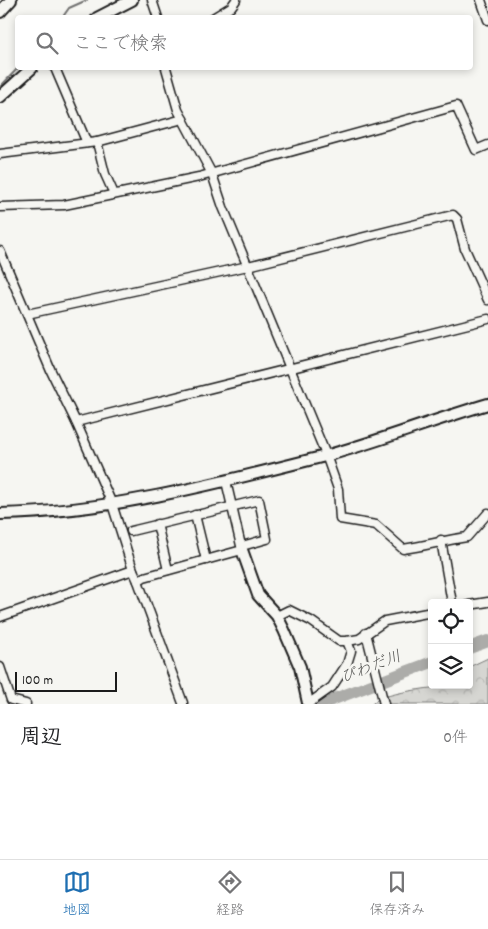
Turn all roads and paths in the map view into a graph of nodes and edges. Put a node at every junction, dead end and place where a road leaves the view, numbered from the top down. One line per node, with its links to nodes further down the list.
1 (11, 0): 6 (street)
2 (132, 0): 7 (street)
3 (152, 0): 8 (street)
4 (236, 0): 9 (street)
5 (481, 0): 10 (street)
6 (0, 12)
7 (114, 14)
8 (157, 15)
9 (217, 15)
10 (488, 20)
11 (30, 70): 14 (street)
12 (56, 70): 17 (street)
13 (167, 70): 15 (street)
14 (0, 97)
15 (183, 119): 16 (street); 20 (street)
16 (98, 142): 17 (street); 21 (street)
17 (87, 143): 19 (street)
18 (488, 145): 20 (street)
19 (0, 154)
20 (212, 174): 21 (street); 24 (street)
21 (114, 194): 22 (street)
22 (0, 208)
23 (0, 251): 26 (street)
24 (248, 266): 25 (street); 26 (street); 28 (street)
25 (488, 300)
26 (27, 314): 30 (street)
27 (488, 318): 28 (street)
28 (289, 369): 30 (street); 31 (street)
29 (488, 404): 31 (street)
30 (76, 422): 33 (street)
31 (326, 455): 32 (street); 40 (street)
32 (226, 480): 33 (street); 34 (street)
33 (112, 504): 35 (street); 43 (street)
34 (232, 506): 36 (street); 41 (street); 41 (street)
35 (0, 514)
36 (195, 515): 38 (street); 42 (street)
37 (487, 515): 40 (street)
38 (157, 524): 39 (street); 44 (street)
39 (131, 531)
40 (441, 540): 46 (street)
41 (242, 548): 42 (street); 50 (street)
42 (206, 560): 44 (street)
43 (133, 570): 45 (street); 51 (street)
44 (168, 570): 45 (street)
45 (138, 581): 55 (street)
46 (451, 599)
47 (488, 602): 48 (street)
48 (473, 604)
49 (428, 613): 52 (street)
50 (277, 616): 53 (street); 56 (street)
51 (0, 617)
52 (366, 633): 53 (street); 58 (street)
53 (347, 641): 56 (street)
54 (0, 667): 57 (street)
55 (182, 703)
56 (308, 703)
57 (26, 704)
58 (384, 704)

